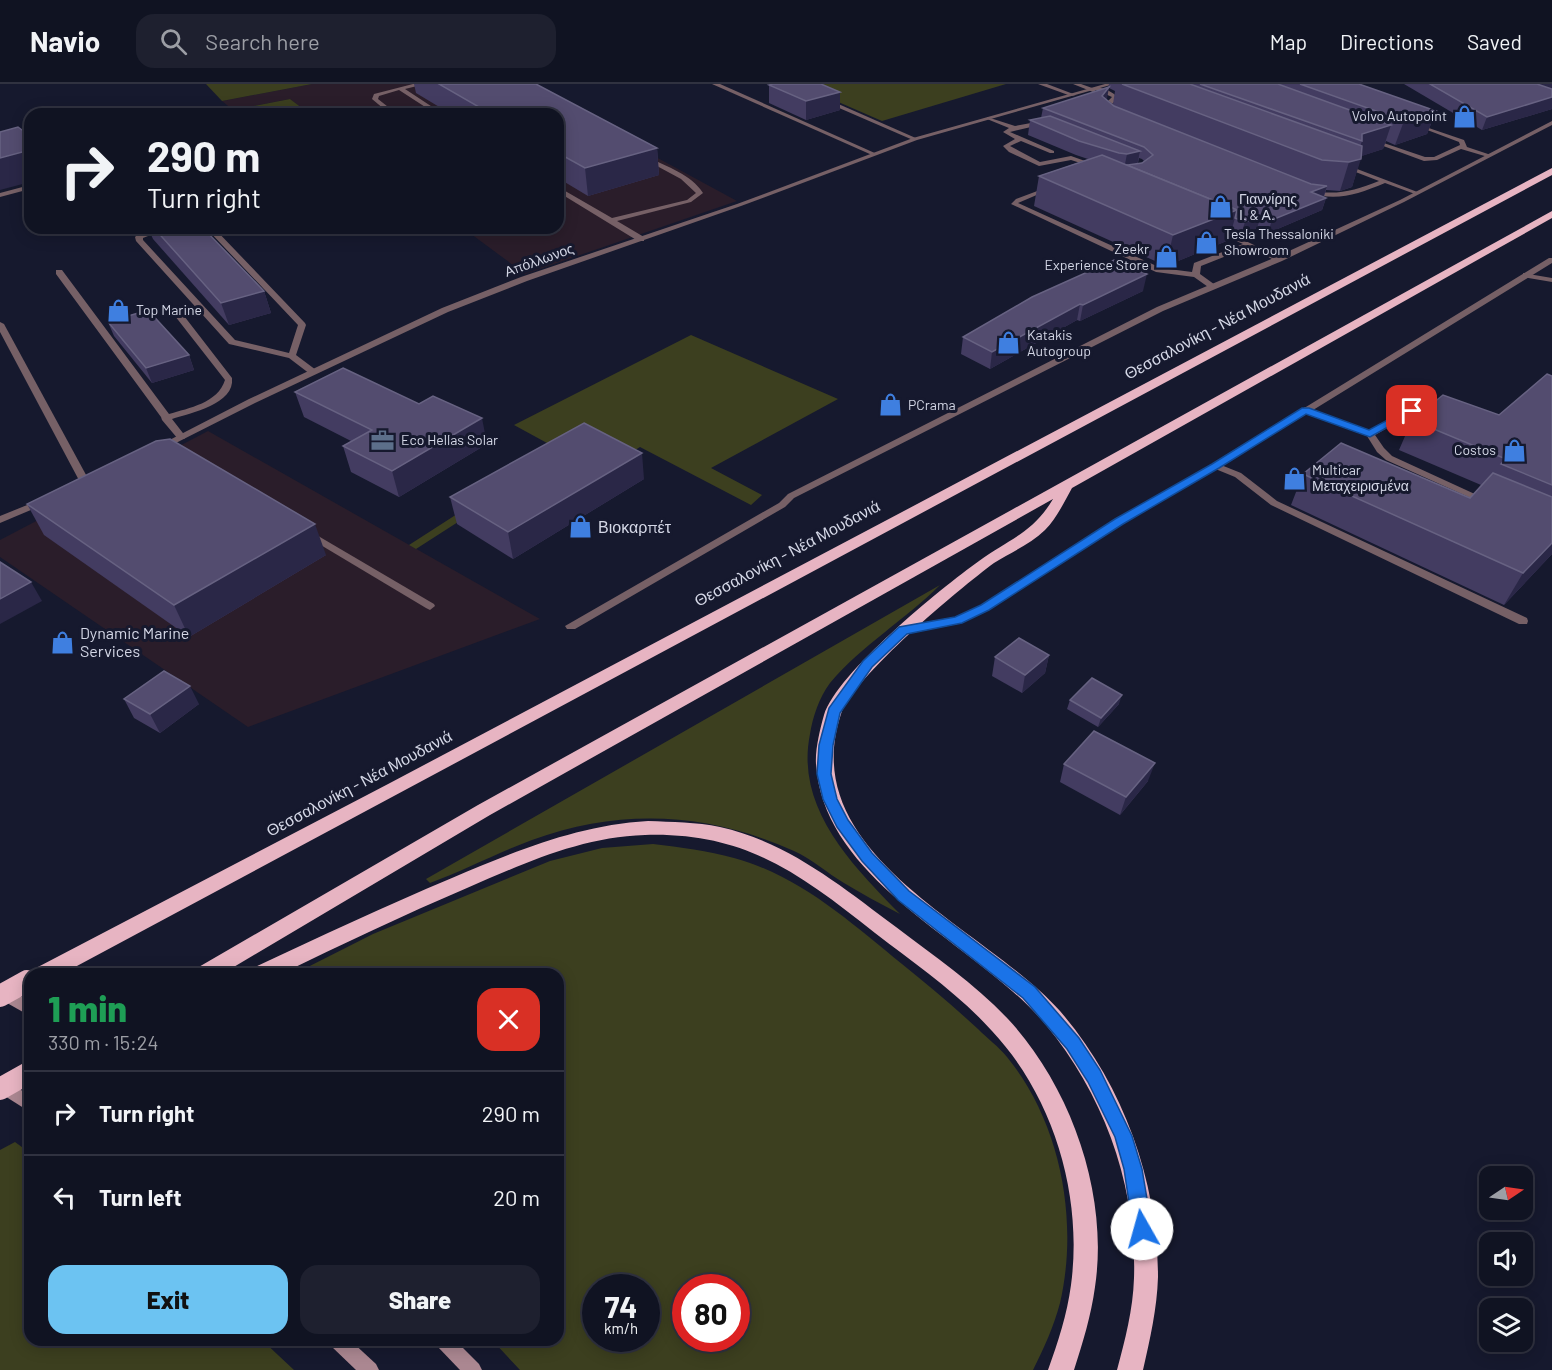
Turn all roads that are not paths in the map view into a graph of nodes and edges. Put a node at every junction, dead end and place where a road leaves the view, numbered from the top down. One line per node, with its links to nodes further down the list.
1 (422, 84): 6 (street)
2 (715, 84): 23 (street)
3 (1041, 84): 8 (street)
4 (1076, 84): 7 (street)
5 (1111, 84): 7 (street, Απόλλωνος)
6 (400, 88): 10 (street); 11 (street)
7 (1095, 89): 8 (street, Απόλλωνος); 12 (street)
8 (1073, 95): 13 (street, Απόλλωνος)
9 (821, 98): 19 (street)
10 (386, 108)
11 (431, 108)
12 (1115, 114)
13 (988, 118): 16 (street); 19 (street, Απόλλωνος)
14 (1552, 123): 25 (street)
15 (1413, 124): 21 (street)
16 (1014, 128): 17 (street); 20 (street)
17 (1059, 130)
18 (1363, 138): 21 (street)
19 (915, 139): 23 (street, Απόλλωνος)
20 (1021, 139): 22 (street); 27 (street)
21 (1460, 147): 25 (street)
22 (1052, 152)
23 (874, 154): 41 (street, Απόλλωνος)
24 (639, 155): 37 (street)
25 (1488, 155): 34 (street)
26 (1330, 161): 29 (street)
27 (1104, 169)
28 (1552, 171): 73 (highway, Θεσσαλονίκη - Νέα Μουδανιά)
29 (1385, 181): 31 (street); 34 (street)
30 (1060, 185): 46 (street)
31 (1299, 188)
32 (24, 189): 35 (street)
33 (564, 193): 37 (street)
34 (1417, 193): 43 (street)
35 (0, 195)
36 (1552, 214): 63 (highway)
37 (609, 221): 41 (street)
38 (1211, 227): 42 (street)
39 (143, 234): 52 (street)
40 (216, 234): 52 (street)
41 (641, 239): 53 (street, Απόλλωνος)
42 (1249, 244): 43 (street); 46 (street)
43 (1279, 259): 49 (street)
44 (1552, 260): 47 (street)
45 (60, 272): 55 (street)
46 (1196, 274): 49 (street)
47 (1526, 275): 48 (street); 54 (street)
48 (1552, 280)
49 (1214, 287): 71 (street)
50 (178, 314): 55 (street)
51 (0, 324): 62 (street)
52 (292, 356): 53 (street)
53 (313, 372): 58 (street, Απόλλωνος)
54 (1305, 410): 57 (street); 60 (street)
55 (165, 418): 58 (street)
56 (1450, 419): 57 (street)
57 (1370, 434): 66 (street)
58 (181, 437): 59 (street, Απόλλωνος)
59 (155, 450)
60 (1215, 466): 70 (street); 72 (street)
61 (97, 479): 62 (street)
62 (86, 484): 64 (street)
63 (1068, 484): 72 (highway); 74 (highway)
64 (75, 488)
65 (54, 497): 67 (street)
66 (1499, 507)
67 (0, 520)
68 (296, 526): 69 (street)
69 (430, 606)
70 (1523, 621)
71 (571, 626)
72 (903, 630): 87 (highway)
73 (54, 968)
74 (214, 968)
75 (273, 968): 86 (highway)
76 (24, 983): 77 (highway, bridge)
77 (0, 993): 78 (main road)
78 (24, 1006)
79 (24, 1075): 80 (highway, bridge)
80 (0, 1087): 81 (main road)
81 (24, 1101)
82 (344, 1346): 84 (main road)
83 (449, 1346): 85 (main road)
84 (370, 1370)
85 (473, 1370)
86 (1061, 1370)
87 (1130, 1370)

